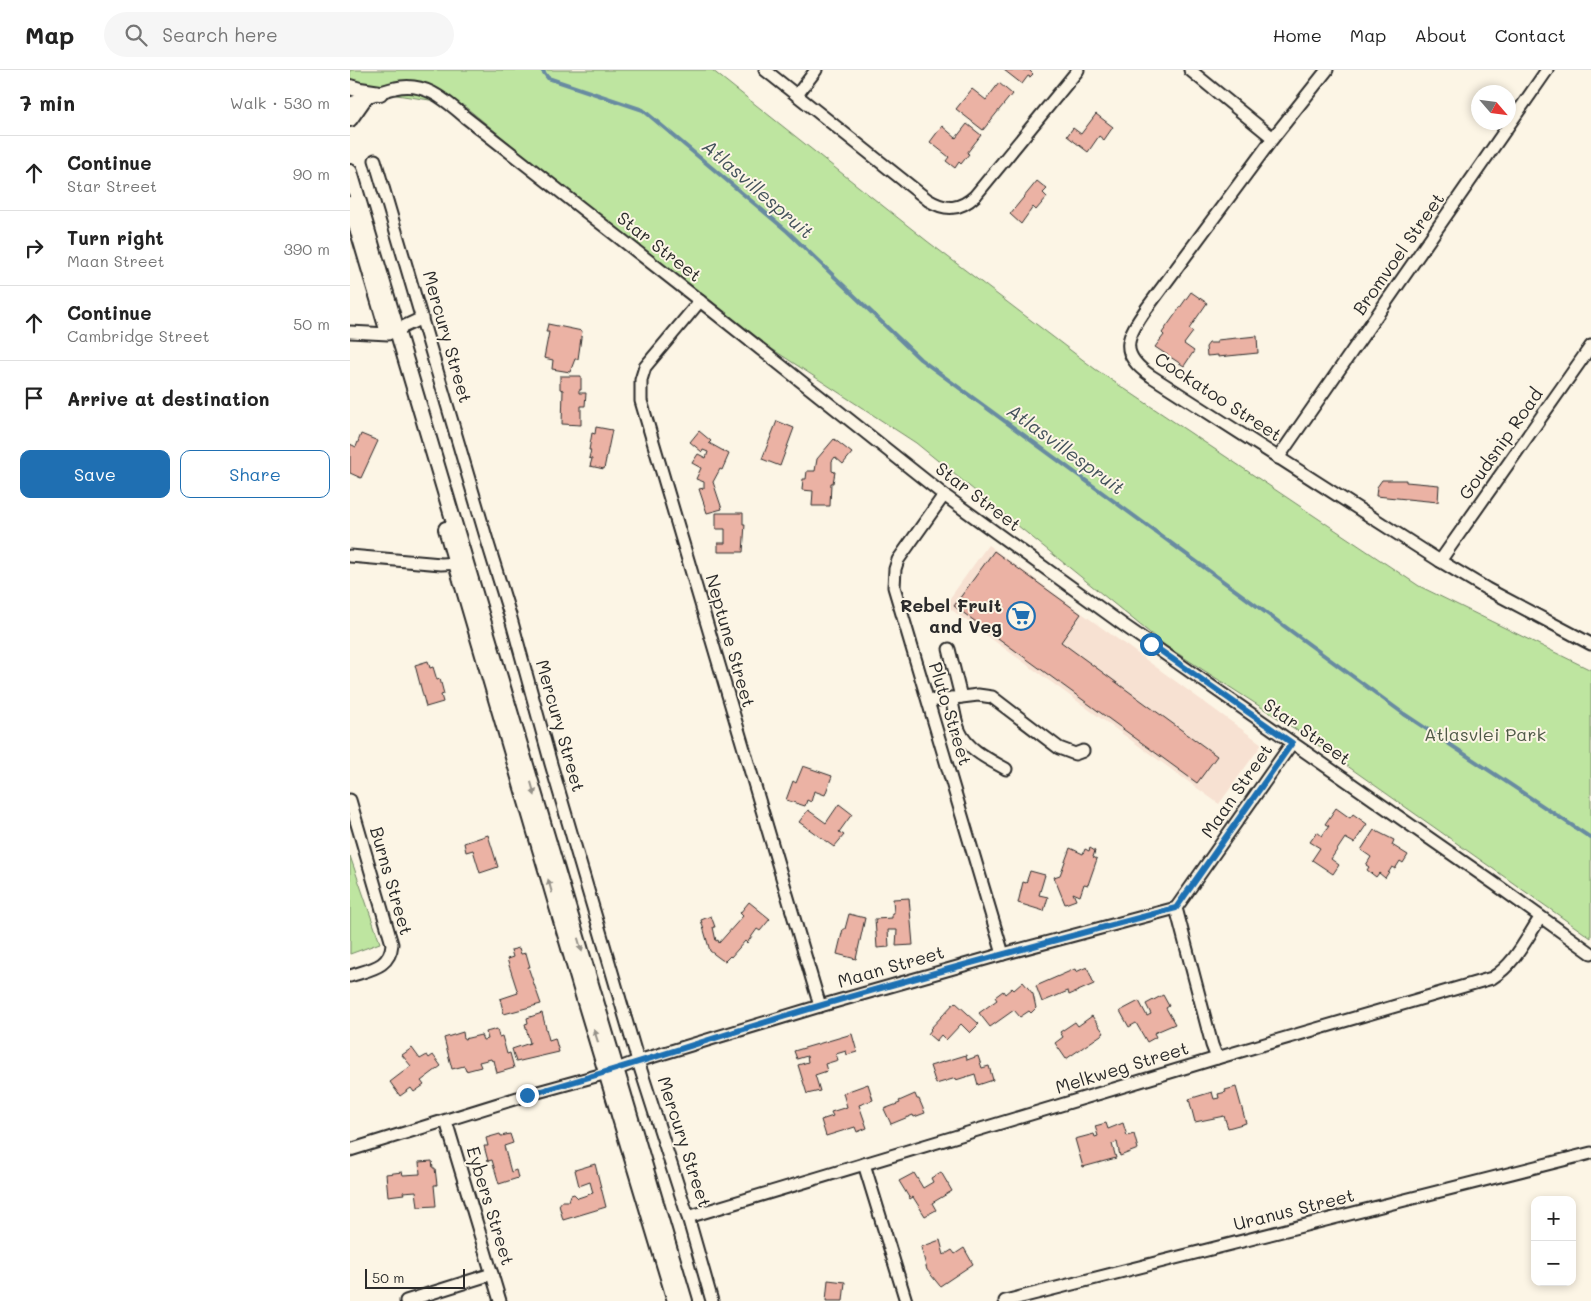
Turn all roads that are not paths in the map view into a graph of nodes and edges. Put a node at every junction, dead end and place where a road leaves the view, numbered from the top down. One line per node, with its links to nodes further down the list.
1 (765, 70): 9 (street)
2 (816, 70): 9 (street)
3 (1078, 70): 9 (street)
4 (1190, 70): 13 (street)
5 (1327, 70): 13 (street, Cockatoo Street)
6 (1547, 70): 22 (street, Bromvoel Street)
7 (350, 86): 8 (street)
8 (380, 93): 10 (street, Star Street); 17 (street, Star Street)
9 (797, 95)
10 (364, 99): 11 (street, Star Street); 12 (street)
11 (350, 103)
12 (350, 119)
13 (1273, 138): 22 (street, Cockatoo Street)
14 (375, 160): 18 (street, Mercury Street)
15 (350, 172): 20 (street)
16 (350, 204): 20 (street)
17 (700, 301): 23 (street, Star Street); 40 (street, Neptune Street)
18 (422, 318): 20 (street); 42 (street, Mercury Street)
19 (350, 332): 20 (street)
20 (393, 332): 26 (street)
21 (1591, 346): 25 (street, Goudsnip Road)
22 (1278, 458): 25 (street, Cockatoo Street)
23 (944, 494): 30 (street, Pluto Street); 31 (street, Star Street)
24 (350, 556): 26 (street)
25 (1440, 561): 27 (street, Cockatoo Street)
26 (462, 563): 43 (street)
27 (1591, 644)
28 (949, 649): 29 (street)
29 (956, 697): 30 (street); 32 (street); 33 (street)
30 (928, 701): 38 (street, Pluto Street)
31 (1292, 743): 35 (street, Maan Street); 36 (street, Star Street)
32 (1083, 751)
33 (1006, 769)
34 (350, 800): 39 (street, Burns Street)
35 (1176, 908): 38 (street, Maan Street); 41 (street)
36 (1540, 918): 37 (street, Star Street); 41 (street, Melkweg Street)
37 (1591, 953)
38 (1003, 954): 40 (street, Maan Street)
39 (350, 976)
40 (820, 1006): 42 (street, Maan Street)
41 (1217, 1058): 47 (street, Melkweg Street)
42 (638, 1061): 43 (street, Maan Street); 48 (street, Mercury Street)
43 (612, 1071): 44 (street, Maan Street); 52 (street); 53 (street)
44 (446, 1121): 45 (street, Maan Street); 49 (street, Eybers Street)
45 (350, 1150)
46 (1591, 1153): 56 (street, Uranus Street)
47 (864, 1164): 48 (street, Melkweg Street); 55 (street)
48 (688, 1217): 54 (street, Mercury Street)
49 (492, 1274): 50 (street); 51 (street, Eybers Street)
50 (406, 1301)
51 (500, 1301)
52 (675, 1301)
53 (685, 1301)
54 (712, 1301)
55 (906, 1301)
56 (1005, 1301)

